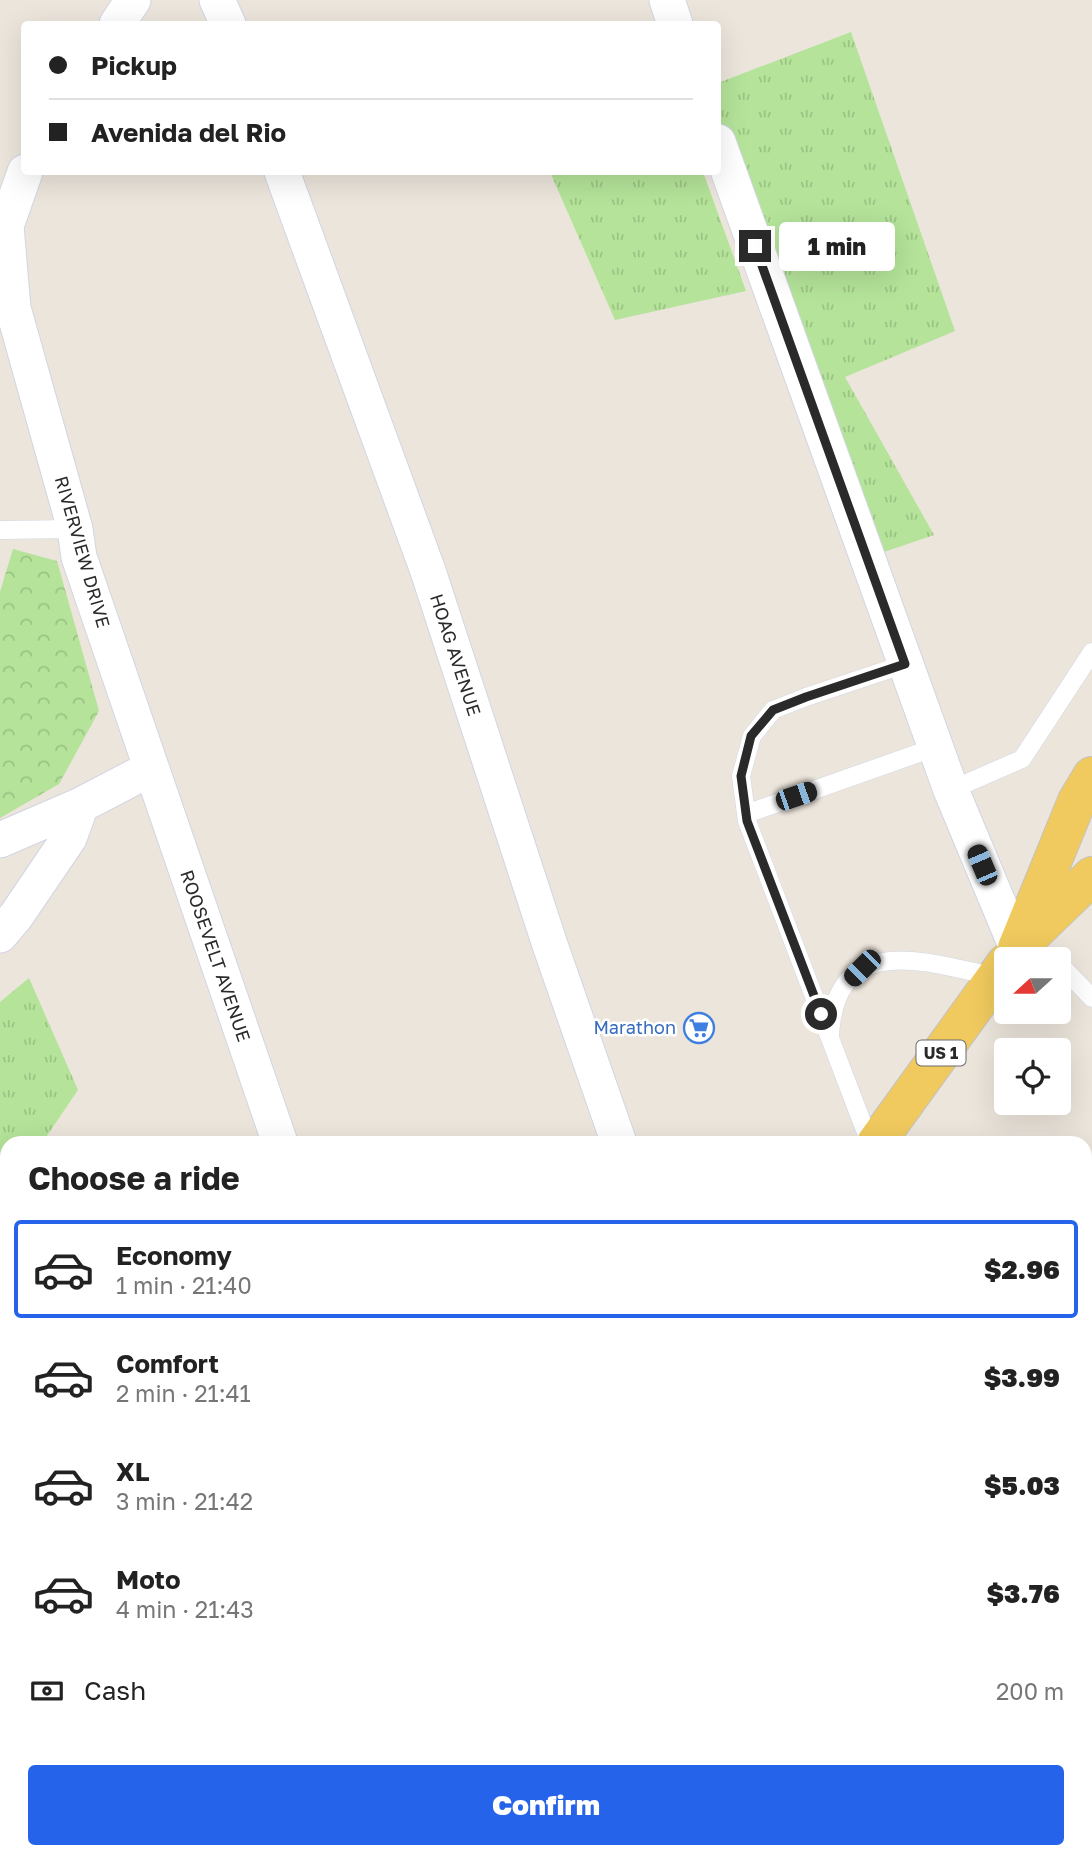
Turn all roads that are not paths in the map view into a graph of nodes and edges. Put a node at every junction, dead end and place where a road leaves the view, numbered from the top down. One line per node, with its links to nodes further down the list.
1 (133, 0): 4 (street)
2 (217, 0): 5 (street)
3 (667, 0): 6 (street)
4 (119, 21)
5 (227, 21)
6 (674, 21)
7 (721, 150): 13 (street)
8 (24, 175): 10 (street, RIVERVIEW DRIVE)
9 (283, 175): 32 (street, HOAG AVENUE)
10 (75, 529): 11 (lane); 15 (street, RIVERVIEW DRIVE)
11 (0, 530)
12 (1092, 652): 17 (lane)
13 (905, 664): 14 (street); 19 (lane)
14 (936, 747): 17 (street); 19 (lane)
15 (150, 769): 18 (street); 31 (street, ROOSEVELT AVENUE)
16 (1092, 776): 24 (main road, US 1)
17 (951, 790): 23 (street)
18 (81, 805): 20 (street); 22 (street)
19 (746, 814): 30 (lane)
20 (0, 840)
21 (1092, 876): 25 (main road, US 1)
22 (0, 935)
23 (1007, 947)
24 (1017, 947)
25 (1024, 947)
26 (994, 960): 30 (lane)
27 (1071, 976): 29 (lane)
28 (994, 984): 34 (main road, US 1)
29 (1092, 998)
30 (830, 1038): 33 (lane)
31 (278, 1136)
32 (618, 1136)
33 (867, 1136)
34 (881, 1136)

